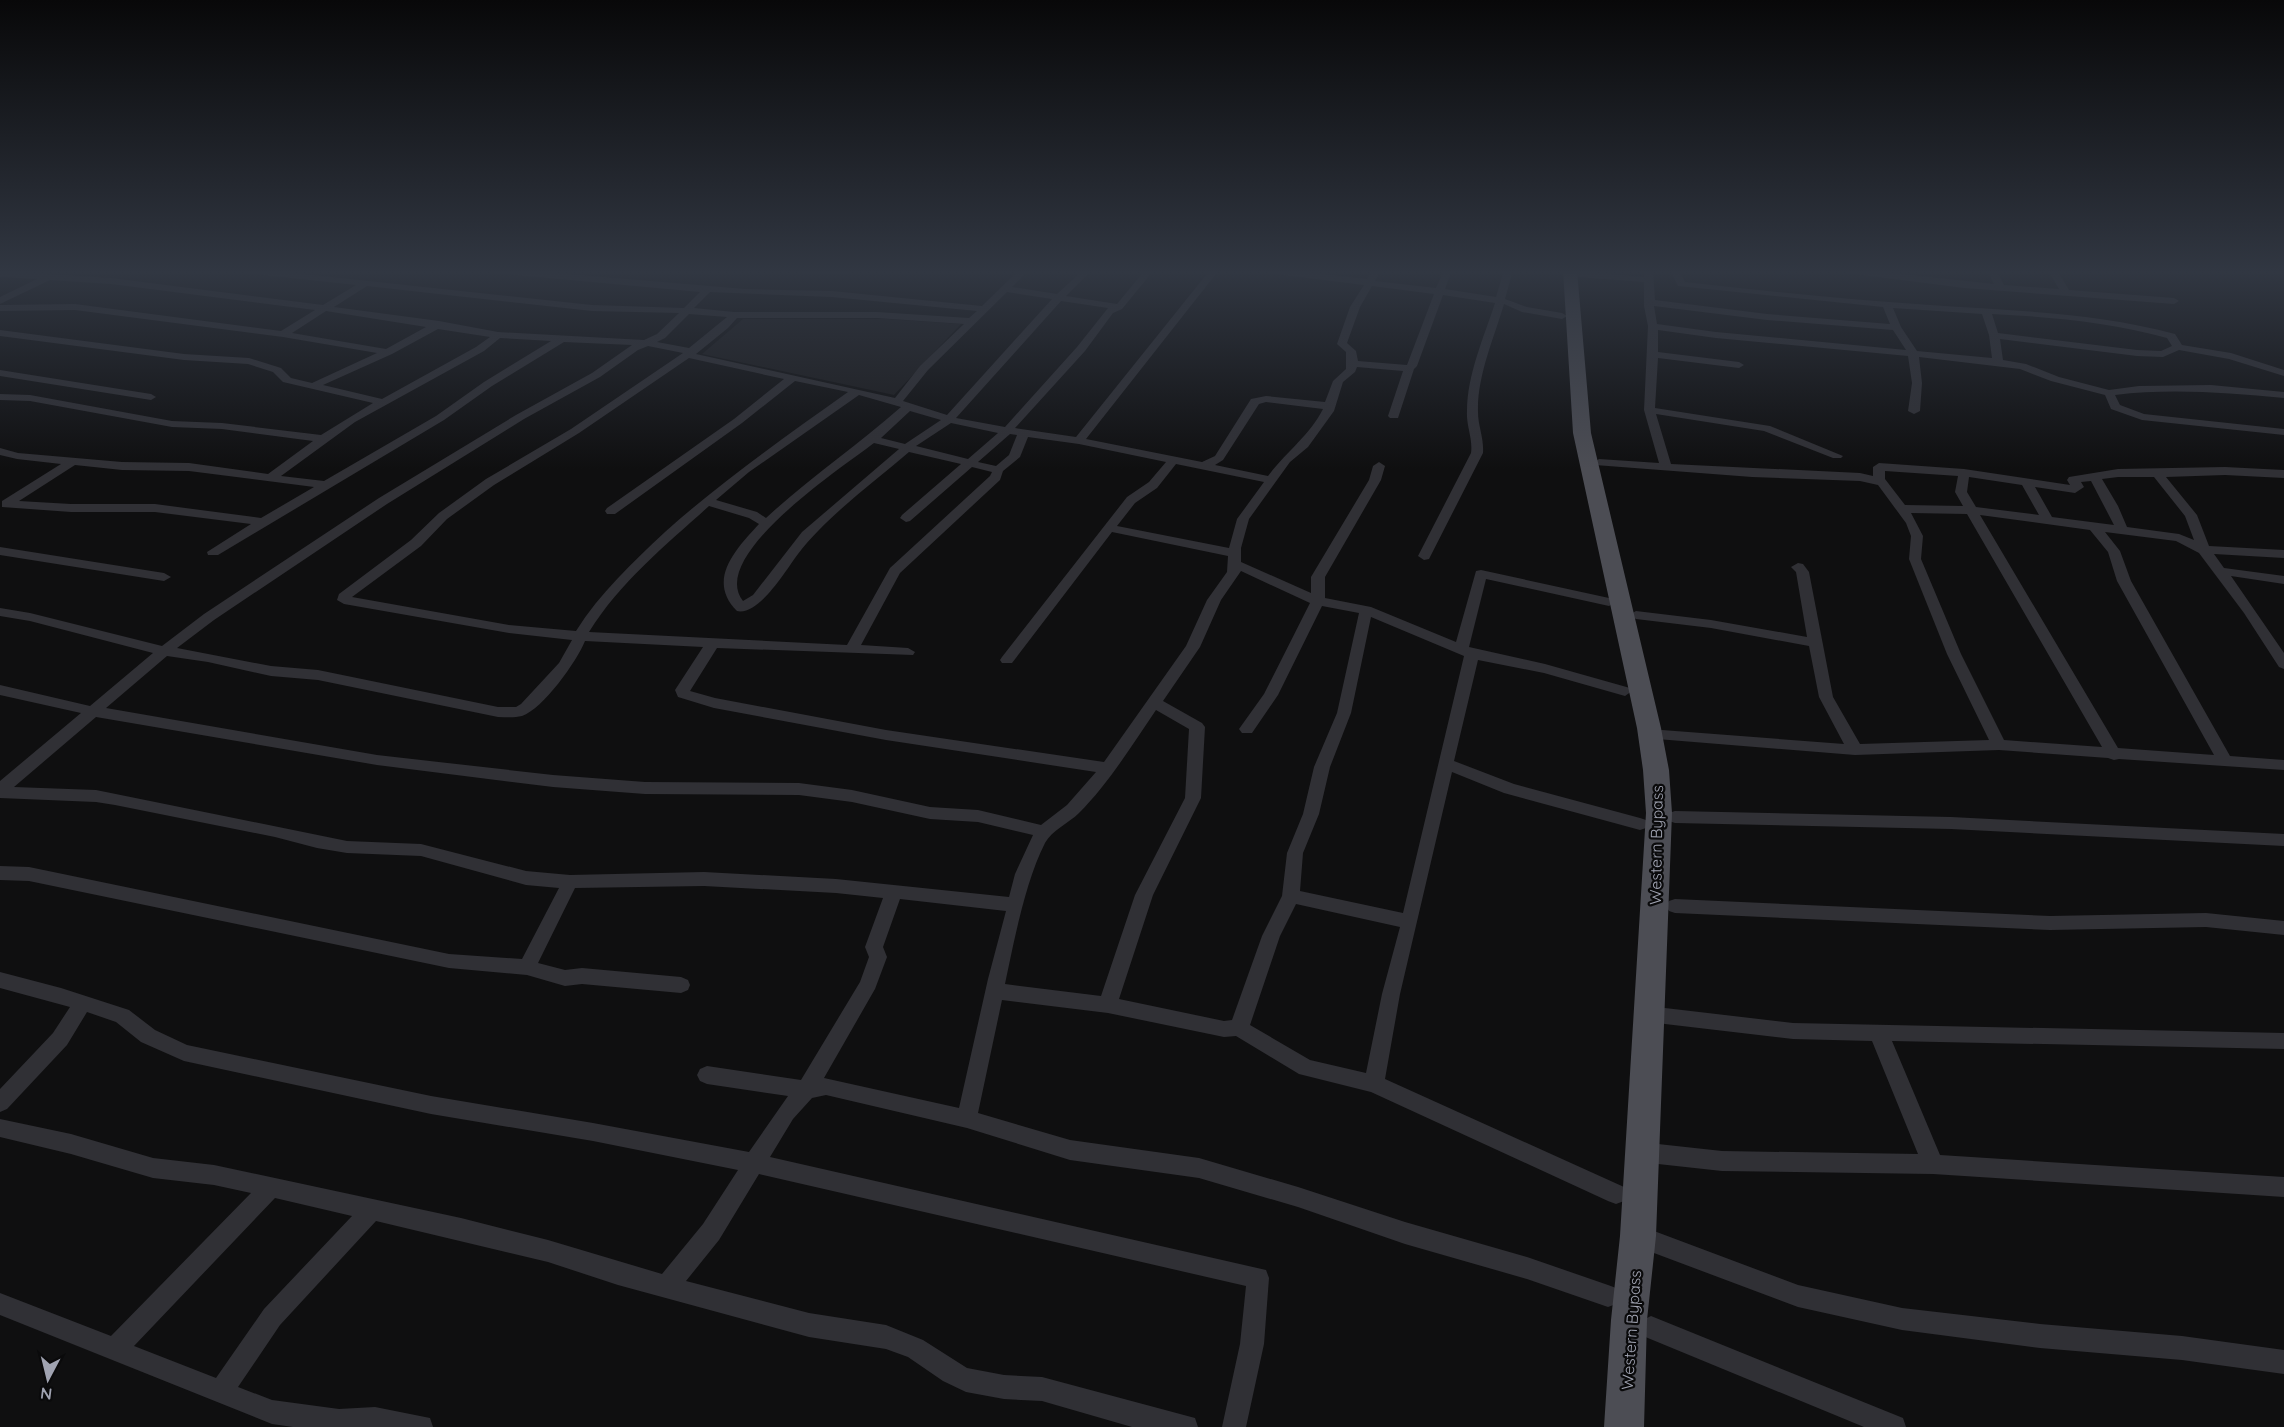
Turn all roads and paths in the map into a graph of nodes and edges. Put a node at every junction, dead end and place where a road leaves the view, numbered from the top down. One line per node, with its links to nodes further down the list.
1 (28, 337): 36 (street)
2 (298, 337): 25 (street)
3 (416, 337): 25 (street)
4 (495, 337): 42 (street)
5 (563, 337): 74 (street)
6 (571, 337): 23 (street)
7 (660, 337): 23 (street)
8 (712, 337): 27 (street)
9 (955, 337): 43 (street)
10 (1023, 337): 48 (street)
11 (1091, 337): 49 (street)
12 (1162, 337): 54 (street)
13 (1345, 337): 30 (street)
14 (1423, 337): 32 (street)
15 (1490, 337): 91 (street)
16 (1577, 337): 172 (main road, Western Bypass)
17 (1653, 337): 28 (street)
18 (1733, 337): 26 (street)
19 (1902, 337): 26 (street)
20 (1994, 337): 29 (street)
21 (2007, 337): 24 (street)
22 (2171, 337): 24 (street)
23 (648, 343): 27 (street); 106 (street)
24 (2178, 346): 34 (street)
25 (388, 352): 36 (street)
26 (1913, 353): 29 (street); 46 (street)
27 (690, 354): 35 (street); 102 (street)
28 (1653, 354): 31 (street); 45 (street)
29 (1998, 362): 38 (street)
30 (1352, 363): 32 (street); 44 (street)
31 (1739, 365)
32 (1409, 368): 47 (street)
33 (0, 373): 41 (street)
34 (2284, 373)
35 (793, 377): 37 (street); 79 (street)
36 (313, 386): 42 (street)
37 (856, 391): 43 (street); 75 (street)
38 (2109, 393): 39 (street); 50 (street)
39 (2284, 395)
40 (0, 397): 52 (street)
41 (151, 397)
42 (382, 402): 52 (street)
43 (902, 404): 48 (street); 53 (street)
44 (1329, 406): 62 (street); 71 (street)
45 (1649, 411): 57 (street); 64 (street)
46 (1914, 411)
47 (1394, 416)
48 (948, 420): 49 (street); 55 (street)
49 (1007, 431): 51 (street); 60 (street)
50 (2284, 432)
51 (1024, 433): 54 (street); 65 (street)
52 (323, 439): 70 (street)
53 (872, 439): 55 (street); 83 (street)
54 (1079, 441): 59 (street)
55 (908, 447): 60 (street); 83 (street)
56 (0, 451): 58 (street)
57 (1836, 456)
58 (75, 460): 70 (street); 76 (street)
59 (1173, 461): 62 (street); 85 (street)
60 (972, 462): 65 (street); 80 (street)
61 (1599, 463): 64 (street)
62 (1204, 466): 71 (street)
63 (1379, 466): 97 (street)
64 (1666, 468): 72 (street)
65 (998, 470): 105 (street)
66 (1964, 473): 72 (street); 73 (street); 78 (street)
67 (2157, 474): 68 (street); 69 (street); 87 (street)
68 (2284, 474)
69 (2094, 476): 73 (street); 86 (street)
70 (269, 479): 74 (street)
71 (1270, 480): 92 (street)
72 (1879, 480): 77 (street)
73 (2027, 483): 81 (street)
74 (324, 485): 82 (street)
75 (706, 501): 83 (street); 102 (street)
76 (3, 504): 82 (street)
77 (1901, 509): 78 (street); 117 (street)
78 (1972, 510): 81 (street); 119 (street)
79 (612, 511)
80 (906, 518)
81 (2047, 519): 84 (street)
82 (261, 522): 89 (street)
83 (766, 523)
84 (2094, 526): 86 (street); 120 (street)
85 (1109, 528): 92 (street); 109 (street)
86 (2122, 530): 87 (street)
87 (2204, 550): 90 (street); 94 (street)
88 (0, 551): 95 (street)
89 (213, 552)
90 (2284, 554)
91 (1424, 556)
92 (1235, 558): 97 (street); 113 (street)
93 (1798, 567): 104 (street)
94 (2220, 570): 96 (street); 110 (street)
95 (164, 577)
96 (2284, 580)
97 (1318, 601): 99 (street); 115 (street)
98 (1608, 602): 108 (street)
99 (1366, 610): 108 (street); 132 (street)
100 (0, 612): 106 (street)
101 (1636, 615): 104 (street)
102 (580, 636): 103 (street); 106 (street)
103 (713, 643): 105 (street); 123 (street)
104 (1816, 643): 118 (street)
105 (852, 649): 107 (street)
106 (164, 651): 114 (street)
107 (908, 652)
108 (1466, 652): 112 (street); 121 (street)
109 (1007, 660)
110 (2284, 663)
111 (0, 690): 114 (street)
112 (1625, 691)
113 (1155, 703): 123 (street); 142 (street)
114 (92, 711): 124 (street); 127 (street)
115 (1247, 729)
116 (1662, 735): 118 (street)
117 (2000, 745): 118 (street); 119 (street)
118 (1855, 750)
119 (2114, 755): 120 (street)
120 (2225, 760): 122 (street)
121 (1446, 764): 126 (street); 135 (street)
122 (2284, 765)
123 (1108, 768): 127 (street)
124 (0, 791): 130 (street)
125 (1675, 817): 128 (street)
126 (1640, 824)
127 (1044, 832): 133 (street)
128 (2284, 840)
129 (0, 873): 137 (street)
130 (570, 882): 131 (street); 137 (street)
131 (894, 891): 133 (street); 149 (street)
132 (1291, 896): 135 (street); 144 (street)
133 (1016, 905): 140 (street)
134 (1675, 906): 136 (street)
135 (1410, 922): 148 (street)
136 (2284, 928)
137 (527, 967): 139 (street)
138 (0, 980): 141 (street)
139 (681, 986)
140 (994, 991): 142 (street); 151 (street)
141 (82, 1004): 150 (street); 154 (street)
142 (1108, 1005): 144 (street)
143 (1665, 1016): 145 (street)
144 (1239, 1028): 148 (street)
145 (1878, 1032): 146 (street); 155 (street)
146 (2284, 1041)
147 (707, 1075): 149 (street)
148 (1374, 1084): 158 (street)
149 (806, 1090): 151 (street); 154 (street)
150 (0, 1103)
151 (967, 1119): 162 (street)
152 (0, 1128): 156 (street)
153 (1658, 1154): 155 (street)
154 (754, 1163): 161 (street); 171 (street)
155 (1933, 1164): 157 (street)
156 (271, 1187): 159 (street); 165 (street)
157 (2284, 1187)
158 (1616, 1194)
159 (373, 1209): 161 (street); 167 (street)
160 (1654, 1242): 166 (street)
161 (667, 1286): 170 (street)
162 (1608, 1296)
163 (0, 1304): 165 (street)
164 (1651, 1328): 173 (street)
165 (114, 1350): 167 (street)
166 (2284, 1362)
167 (220, 1393): 168 (street)
168 (370, 1423): 169 (street)
169 (421, 1427)
170 (1186, 1427)
171 (1234, 1427)
172 (1624, 1427)
173 (1894, 1427)

